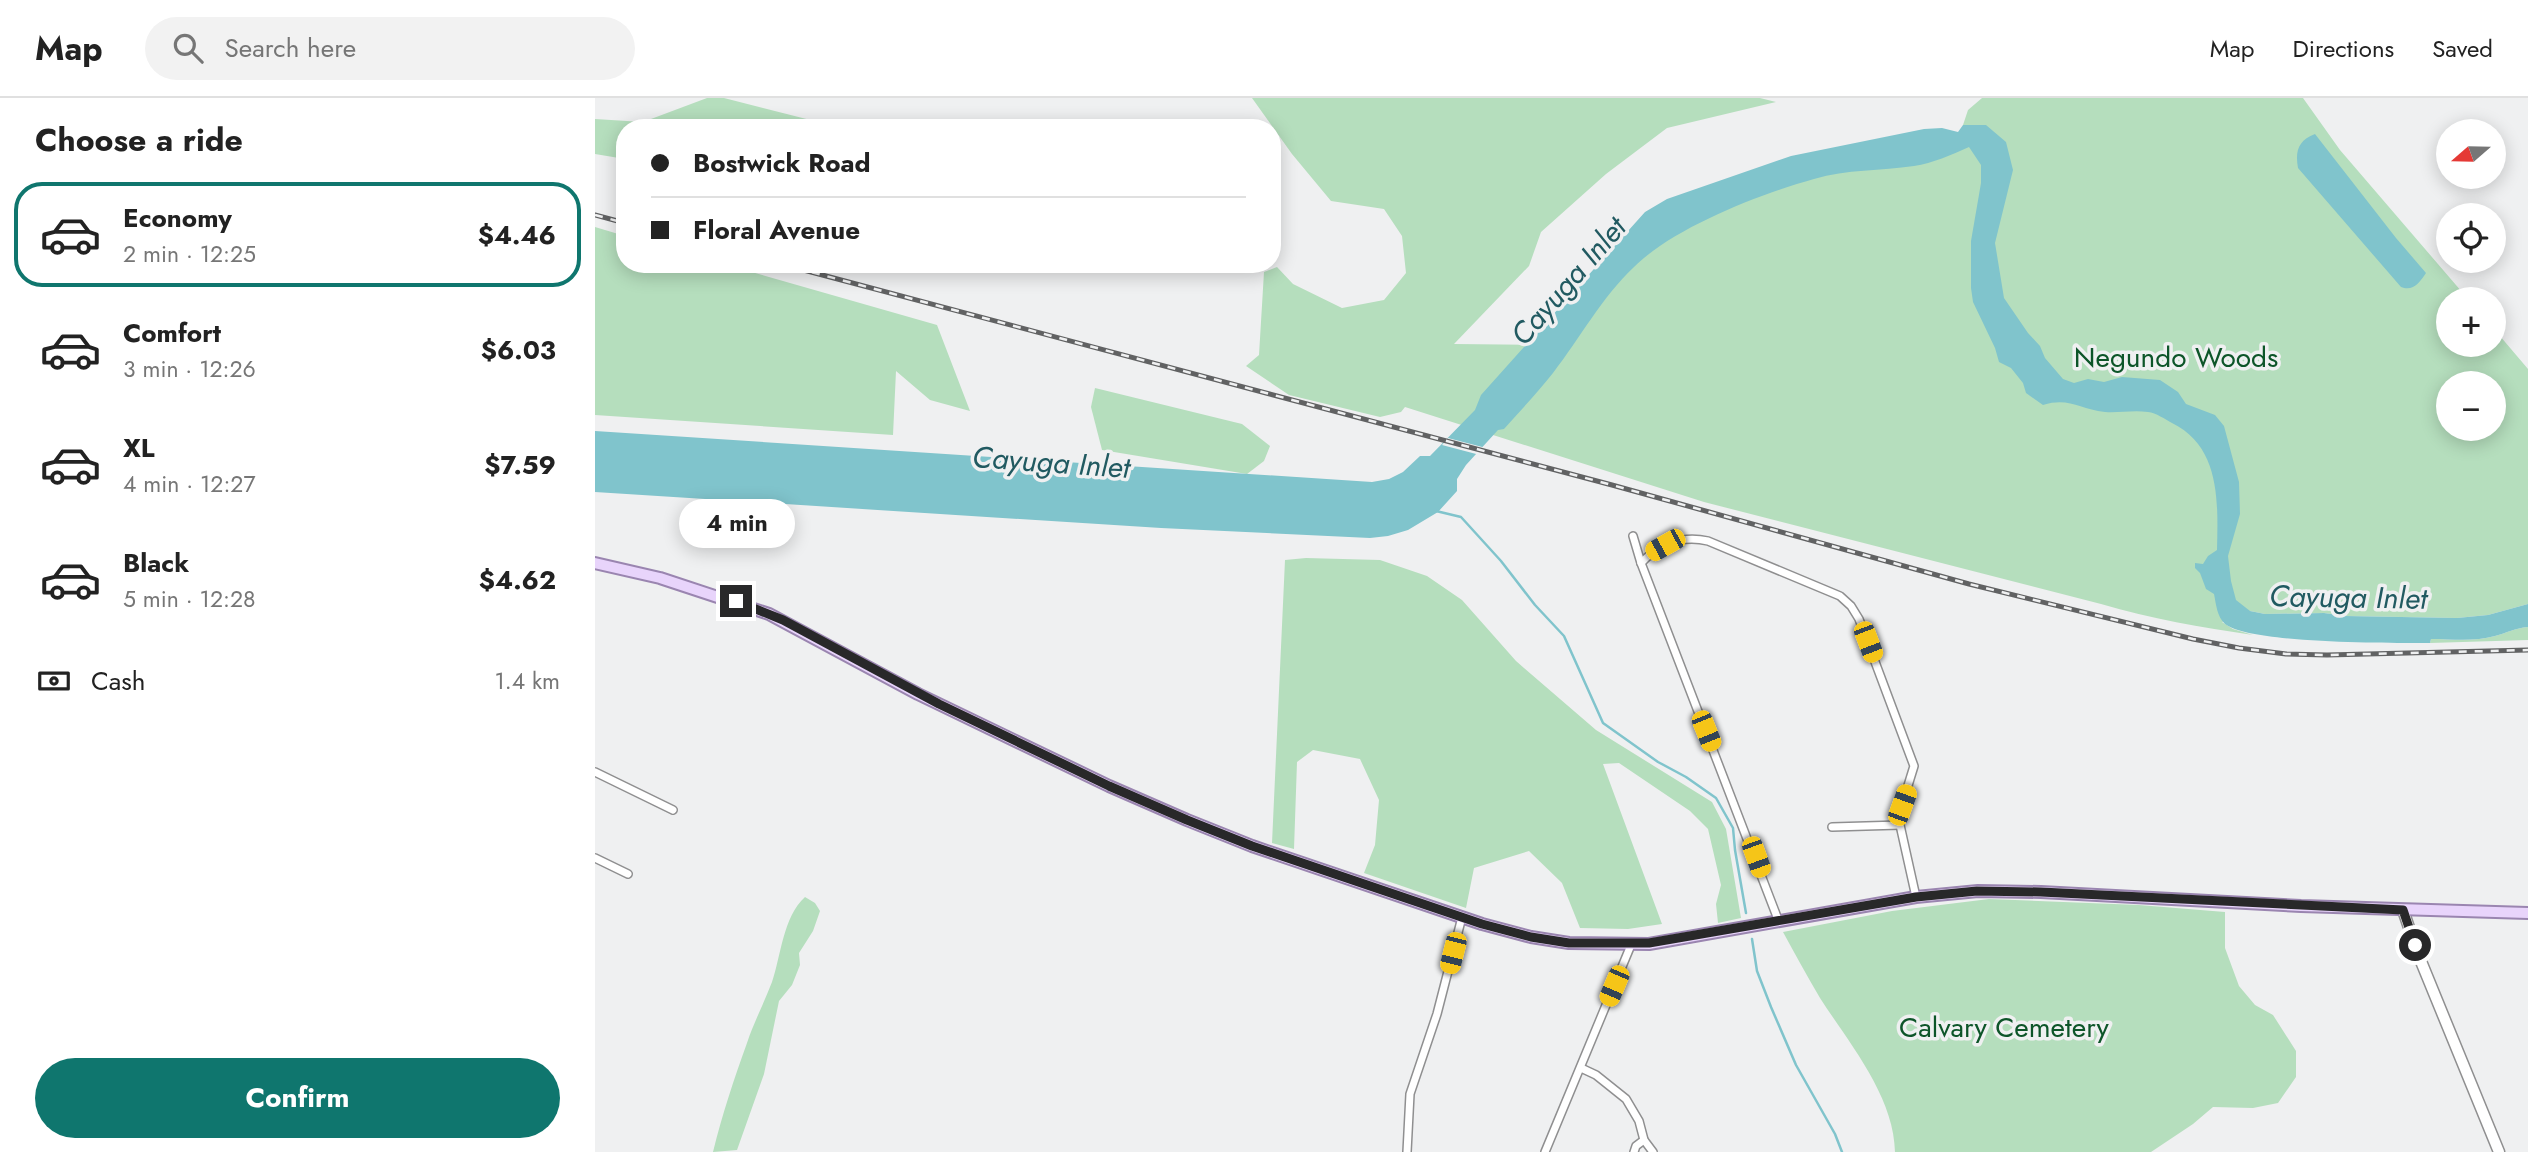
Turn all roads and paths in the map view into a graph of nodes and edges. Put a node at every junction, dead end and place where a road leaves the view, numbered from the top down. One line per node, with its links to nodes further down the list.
1 (1633, 536): 3 (street)
2 (595, 563): 13 (main road)
3 (1641, 563): 6 (street); 14 (street)
4 (595, 772): 5 (street)
5 (673, 810)
6 (1900, 825): 7 (street); 10 (street)
7 (1832, 827)
8 (595, 858): 9 (street)
9 (628, 874)
10 (1916, 897): 11 (main road); 14 (main road)
11 (2403, 910): 12 (main road); 22 (street)
12 (2528, 913)
13 (1462, 917): 15 (main road); 18 (street)
14 (1779, 922): 15 (main road)
15 (1631, 945): 16 (street)
16 (1580, 1068): 17 (street); 19 (street)
17 (1644, 1140): 20 (street); 21 (street)
18 (1407, 1152)
19 (1545, 1152)
20 (1634, 1152)
21 (1653, 1152)
22 (2499, 1152)

